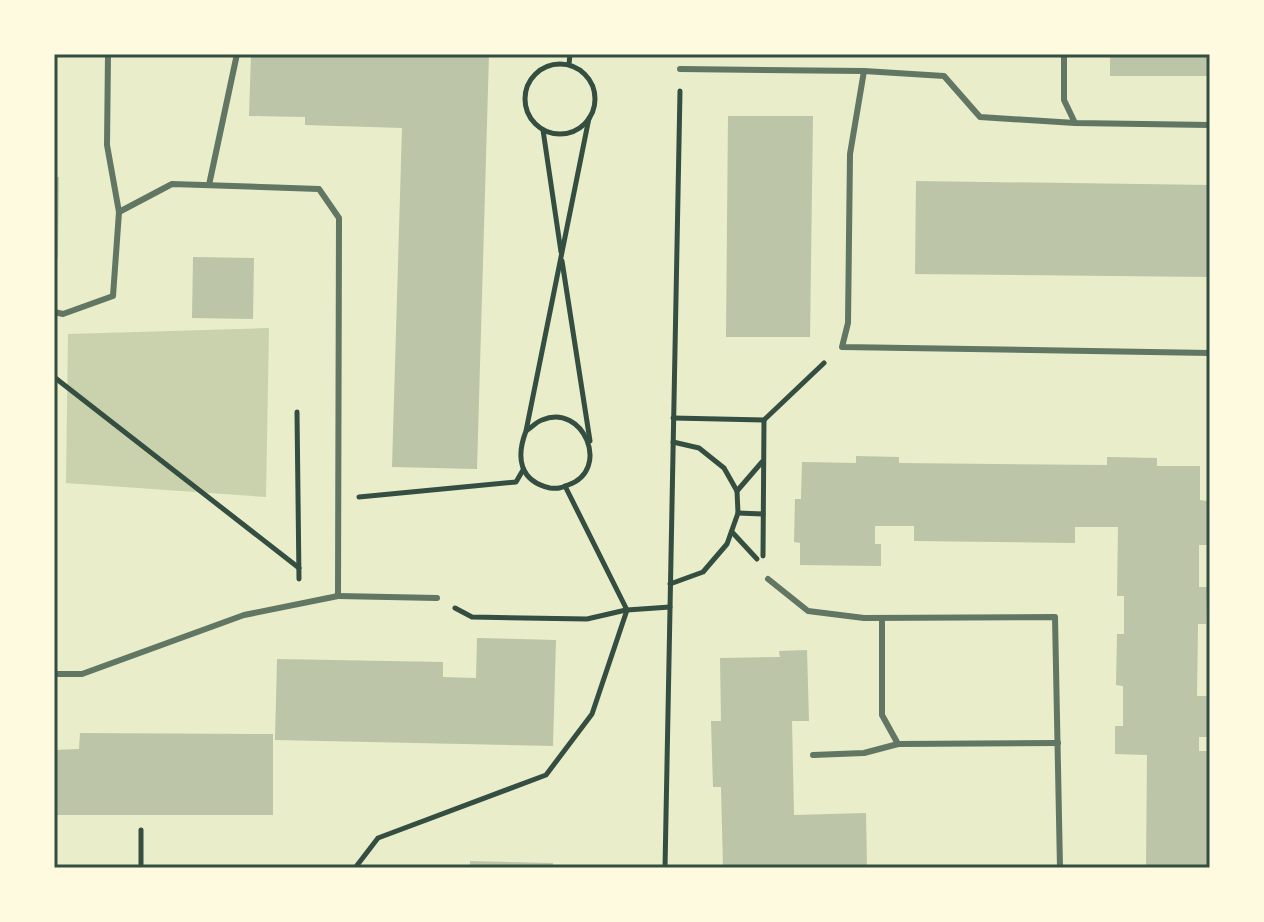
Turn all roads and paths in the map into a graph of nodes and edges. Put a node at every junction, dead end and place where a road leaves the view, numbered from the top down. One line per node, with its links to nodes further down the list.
1 (108, 54): 13 (lane)
2 (237, 54): 12 (lane)
3 (570, 54): 5 (path)
4 (1064, 54): 9 (lane)
5 (569, 64): 8 (path); 11 (path)
6 (680, 69): 7 (lane); 20 (path)
7 (864, 71): 9 (lane); 16 (lane)
8 (589, 118): 11 (path); 14 (path)
9 (1075, 123): 10 (lane)
10 (1210, 125)
11 (543, 130): 14 (path)
12 (209, 185): 13 (lane); 29 (lane)
13 (119, 212): 15 (lane)
14 (562, 256): 22 (path); 24 (path)
15 (54, 312)
16 (842, 347): 17 (lane); 21 (path)
17 (1210, 353)
18 (54, 377): 33 (path)
19 (297, 412): 33 (path)
20 (673, 418): 21 (path); 23 (path)
21 (764, 420): 25 (path)
22 (526, 431): 24 (path); 26 (path)
23 (673, 442): 28 (path); 35 (path)
24 (591, 446): 27 (path)
25 (764, 460): 28 (path); 31 (path)
26 (523, 470): 27 (path); 29 (path)
27 (565, 486): 40 (path)
28 (737, 491): 30 (path)
29 (338, 499): 36 (lane)
30 (738, 513): 31 (path); 32 (path)
31 (763, 514): 32 (path)
32 (732, 532): 35 (path)
33 (299, 568): 38 (path)
34 (768, 579): 41 (lane)
35 (670, 584): 39 (path)
36 (338, 596): 37 (lane); 38 (lane)
37 (437, 598): 40 (path)
38 (299, 604): 42 (lane)
39 (670, 607): 40 (path); 49 (path)
40 (627, 610): 48 (path)
41 (882, 618): 43 (lane); 44 (lane)
42 (54, 674)
43 (1058, 743): 44 (lane); 50 (lane)
44 (898, 744): 45 (lane)
45 (813, 755)
46 (141, 830): 47 (path)
47 (141, 868)
48 (355, 868)
49 (665, 868)
50 (1060, 868)

